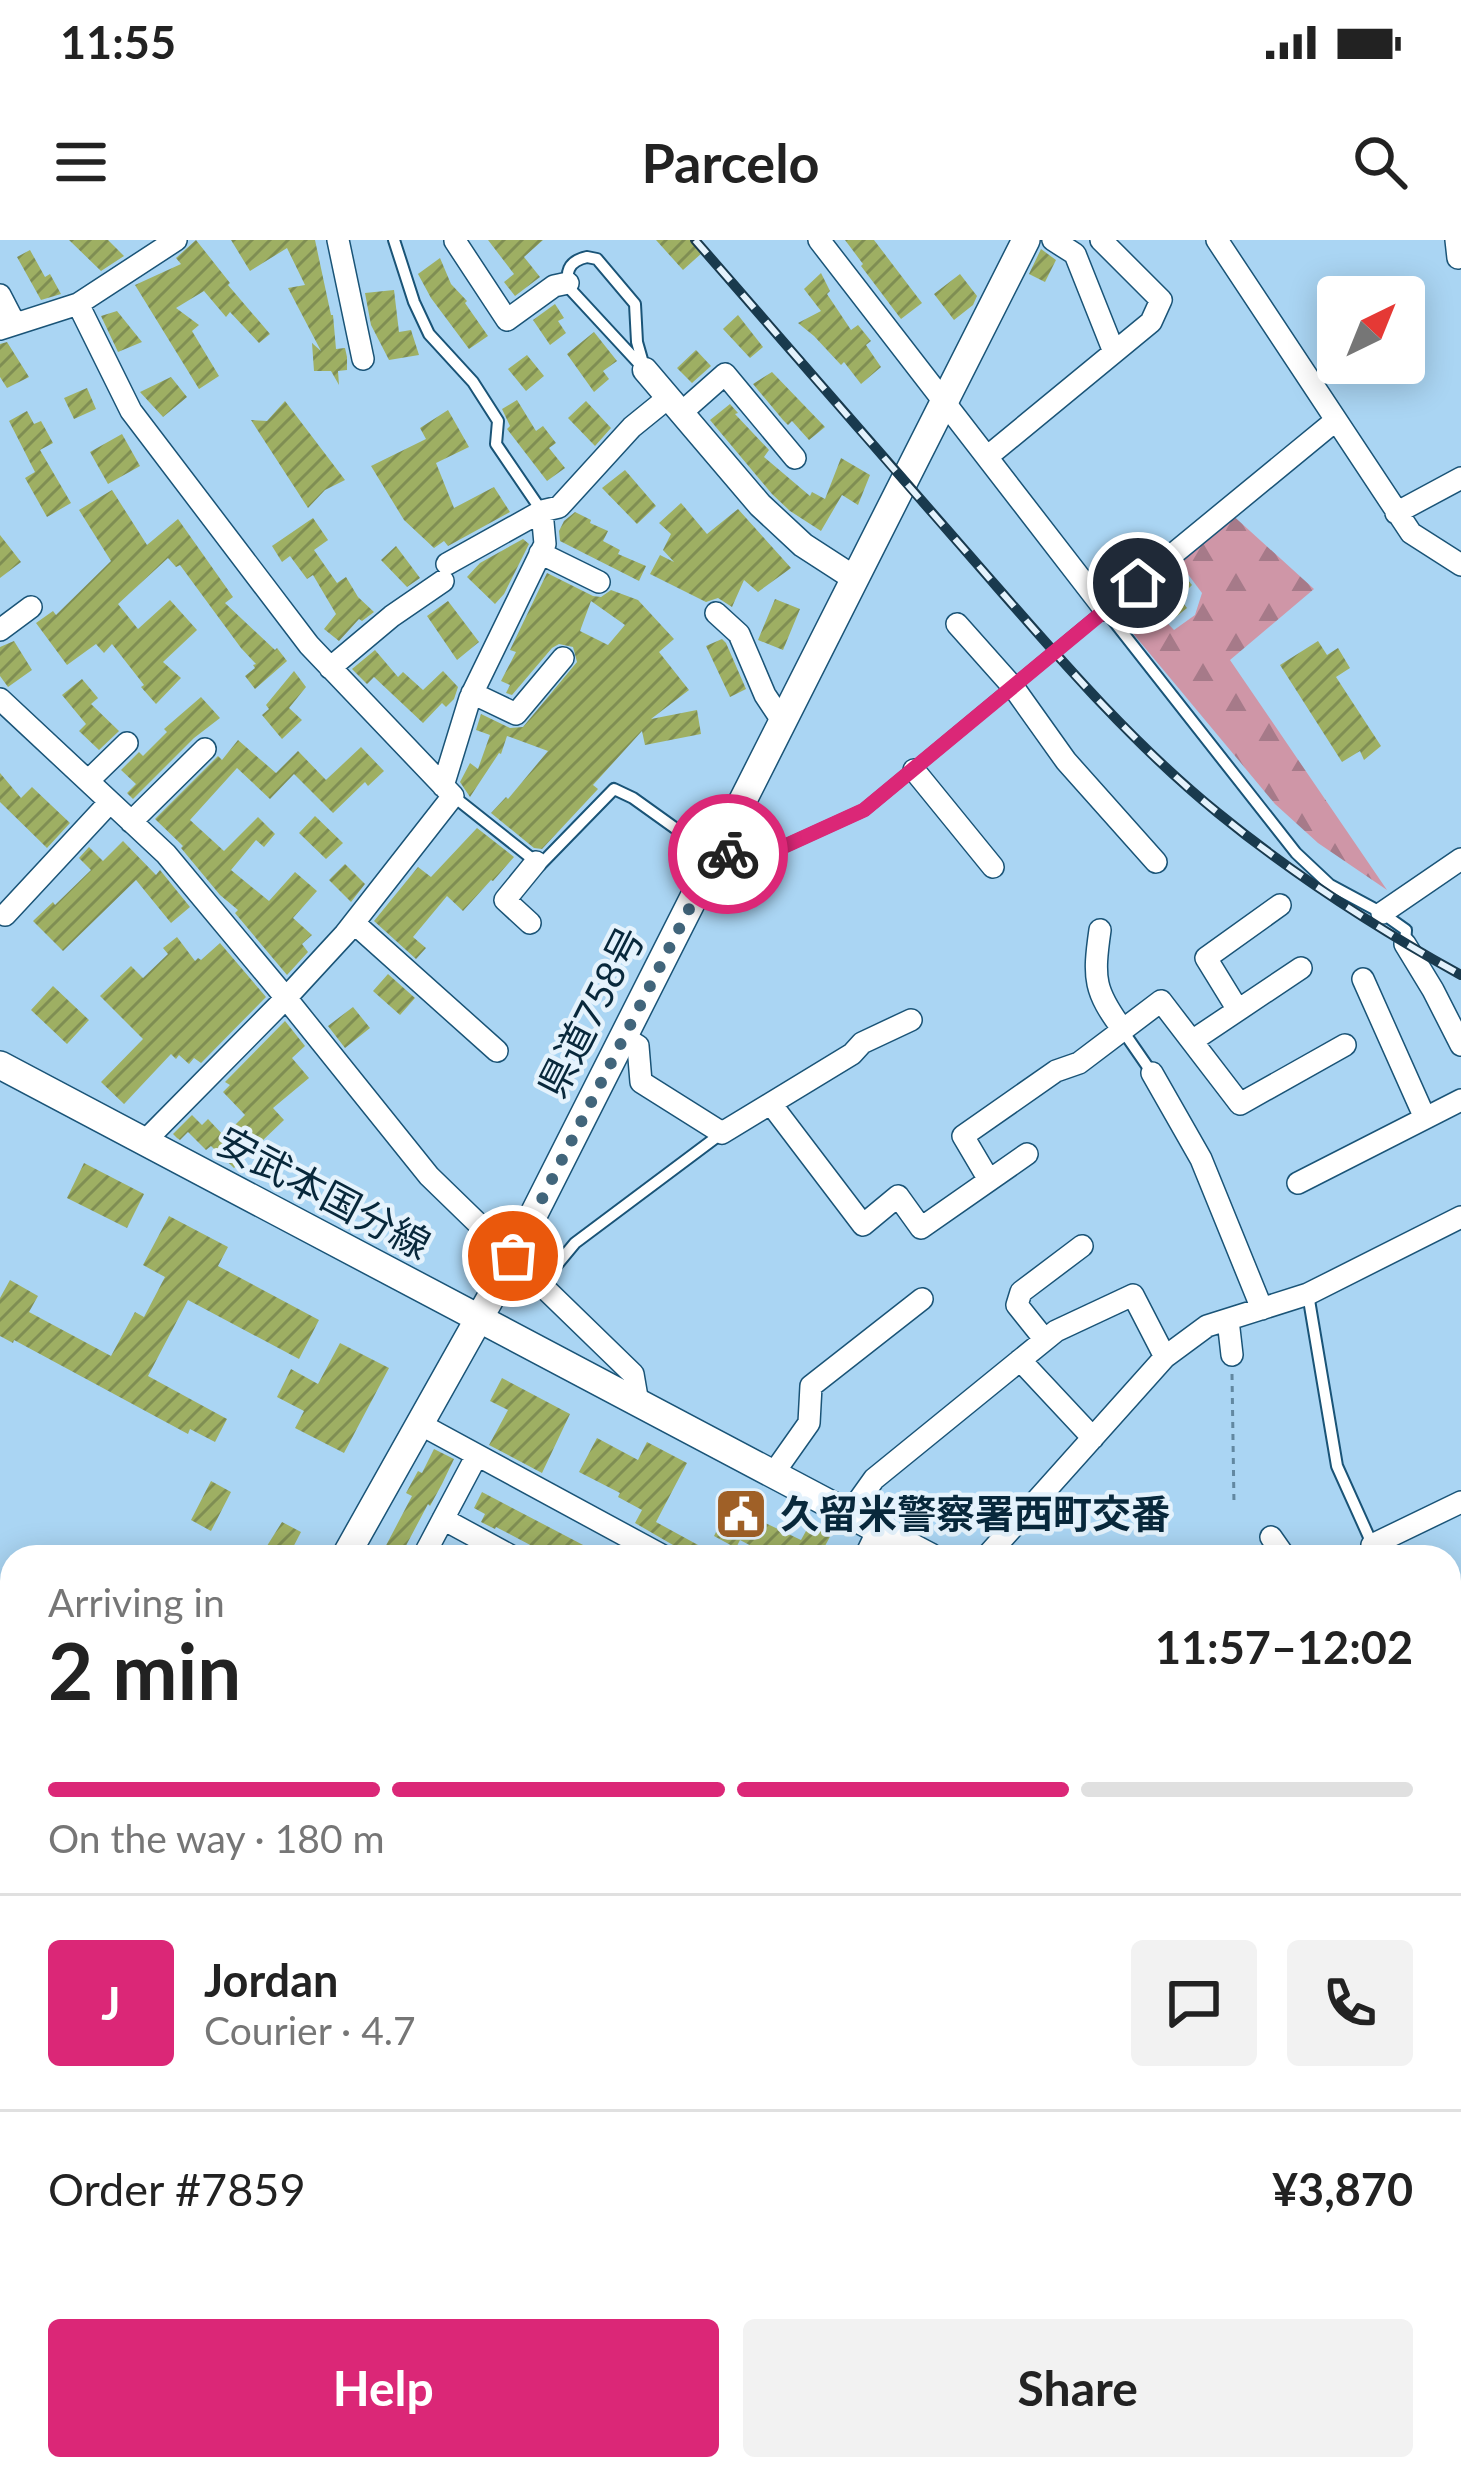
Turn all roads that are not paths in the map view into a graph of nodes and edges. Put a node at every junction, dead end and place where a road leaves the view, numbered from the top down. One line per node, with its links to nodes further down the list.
1 (176, 240): 14 (street)
2 (338, 240): 17 (street)
3 (394, 240): 25 (lane)
4 (819, 240): 19 (street)
5 (1026, 240): 19 (main road, 県道758号)
6 (1053, 240): 16 (street)
7 (1101, 240): 16 (street)
8 (1217, 240): 21 (street)
9 (1456, 240): 11 (street)
10 (455, 241): 12 (street)
11 (1461, 257)
12 (568, 283): 18 (lane); 18 (lane)
13 (0, 295): 15 (street)
14 (78, 304): 15 (street); 37 (street)
15 (8, 326)
16 (1114, 352): 22 (street)
17 (363, 359)
18 (645, 370): 20 (street)
19 (944, 403): 22 (street); 29 (main road, 県道758号)
20 (676, 405): 23 (street); 25 (street); 29 (street)
21 (1335, 421): 26 (street); 32 (street)
22 (987, 457): 32 (street)
23 (795, 458)
24 (1461, 478): 26 (street)
25 (542, 511): 27 (street); 37 (street)
26 (1396, 513): 28 (street)
27 (540, 553): 30 (street); 39 (street)
28 (1461, 565)
29 (854, 578): 41 (main road, 県道758号)
30 (598, 582)
31 (31, 607): 35 (street)
32 (1105, 610): 38 (lane); 55 (lane)
33 (716, 614): 41 (street)
34 (957, 624): 38 (street)
35 (0, 630)
36 (563, 658): 39 (street)
37 (330, 668): 46 (street)
38 (1014, 688): 44 (lane); 52 (street)
39 (472, 693): 46 (street)
40 (1, 702): 45 (street)
41 (783, 722): 49 (main road, 県道758号)
42 (127, 743): 45 (street)
43 (205, 748): 48 (street)
44 (914, 770): 49 (lane); 53 (street)
45 (88, 782): 47 (street)
46 (448, 791): 51 (lane); 57 (street)
47 (110, 802): 48 (street); 56 (street)
48 (131, 822): 63 (street)
49 (717, 854): 51 (lane); 67 (main road, 県道758号)
50 (1461, 859): 55 (street)
51 (536, 862): 58 (street)
52 (1156, 862)
53 (993, 867)
54 (1280, 904): 64 (street)
55 (1382, 913): 60 (lane)
56 (5, 915)
57 (354, 923): 63 (street); 71 (street)
58 (530, 923)
59 (1100, 930): 66 (street)
60 (1405, 944): 70 (street)
61 (1301, 968): 64 (street)
62 (1363, 979): 76 (street)
63 (286, 998): 78 (street); 84 (street)
64 (1238, 1010): 68 (street)
65 (911, 1020): 75 (street)
66 (1123, 1030): 68 (street); 73 (lane); 80 (street)
67 (622, 1036): 77 (street); 84 (main road, 県道758号)
68 (1192, 1041): 69 (street)
69 (1345, 1045)
70 (1461, 1045)
71 (497, 1052)
72 (0, 1065): 78 (main road, 安武本国分線)
73 (1152, 1073): 88 (street)
74 (1461, 1100): 76 (street)
75 (770, 1104): 77 (street); 80 (street)
76 (1425, 1118): 81 (street)
77 (722, 1133): 85 (lane)
78 (145, 1141): 89 (main road, 安武本国分線)
79 (1027, 1154): 80 (street)
80 (989, 1180)
81 (1298, 1184)
82 (1461, 1217): 86 (street)
83 (1082, 1246): 91 (street)
84 (513, 1256): 85 (street); 89 (main road, 県道758号)
85 (541, 1284): 95 (street)
86 (1308, 1294): 88 (street); 113 (lane)
87 (922, 1299): 99 (street)
88 (1262, 1309): 90 (street)
89 (477, 1320): 95 (main road, 安武本国分線); 96 (main road, 県道758号)
90 (1228, 1320): 92 (street); 93 (street)
91 (1045, 1340): 93 (street); 94 (street)
92 (1232, 1355)
93 (1165, 1357): 97 (street)
94 (1020, 1360): 97 (street); 101 (street)
95 (638, 1403): 99 (main road, 安武本国分線)
96 (418, 1424): 98 (street); 105 (main road, 県道758号)
97 (1093, 1438): 111 (street)
98 (477, 1456): 102 (street); 108 (street)
99 (773, 1474): 101 (main road, 安武本国分線)
100 (1461, 1502): 114 (street)
101 (849, 1514): 103 (main road, 安武本国分線)
102 (443, 1519): 106 (street); 107 (street)
103 (878, 1530): 109 (street); 110 (main road, 安武本国分線)
104 (1271, 1537): 112 (street)
105 (352, 1545)
106 (429, 1545)
107 (491, 1545)
108 (643, 1545)
109 (871, 1545)
110 (907, 1545)
111 (997, 1545)
112 (1277, 1545)
113 (1372, 1545)
114 (1386, 1545)

